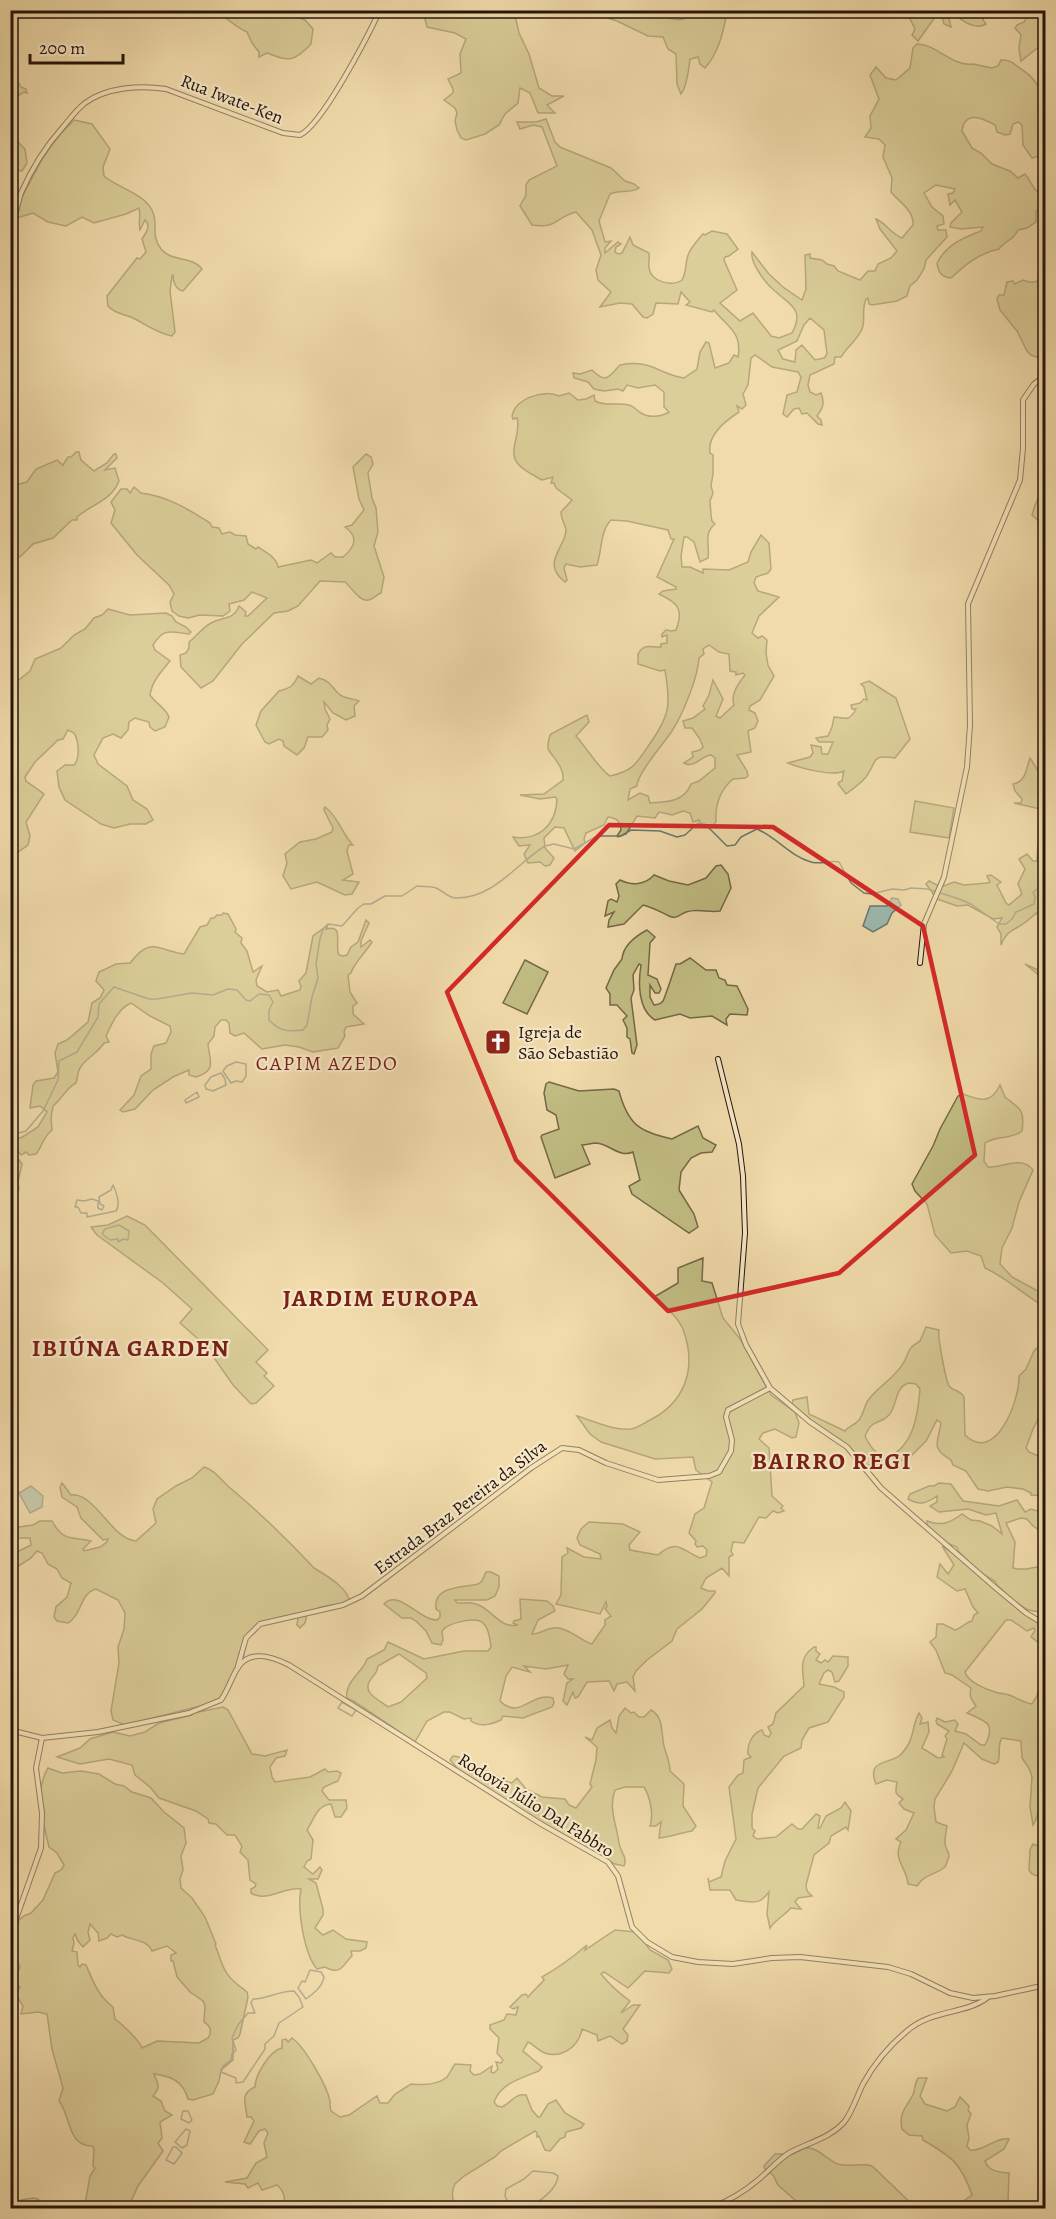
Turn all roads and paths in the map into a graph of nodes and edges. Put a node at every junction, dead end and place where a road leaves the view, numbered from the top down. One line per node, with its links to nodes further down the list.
1 (380, 10): 2 (street, Rua Iwate-Ken)
2 (10, 229)
3 (1046, 375): 4 (street)
4 (920, 963)
5 (718, 1059): 6 (street)
6 (770, 1388): 7 (street); 8 (street, Estrada Braz Pereira da Silva)
7 (1046, 1625)
8 (238, 1666): 10 (street); 13 (street, Rodovia Júlio Dal Fabbro)
9 (10, 1730): 10 (street)
10 (42, 1738): 11 (street)
11 (10, 1936)
12 (1046, 1985): 13 (street, Rodovia Júlio Dal Fabbro)
13 (987, 1997): 14 (street)
14 (711, 2208)

